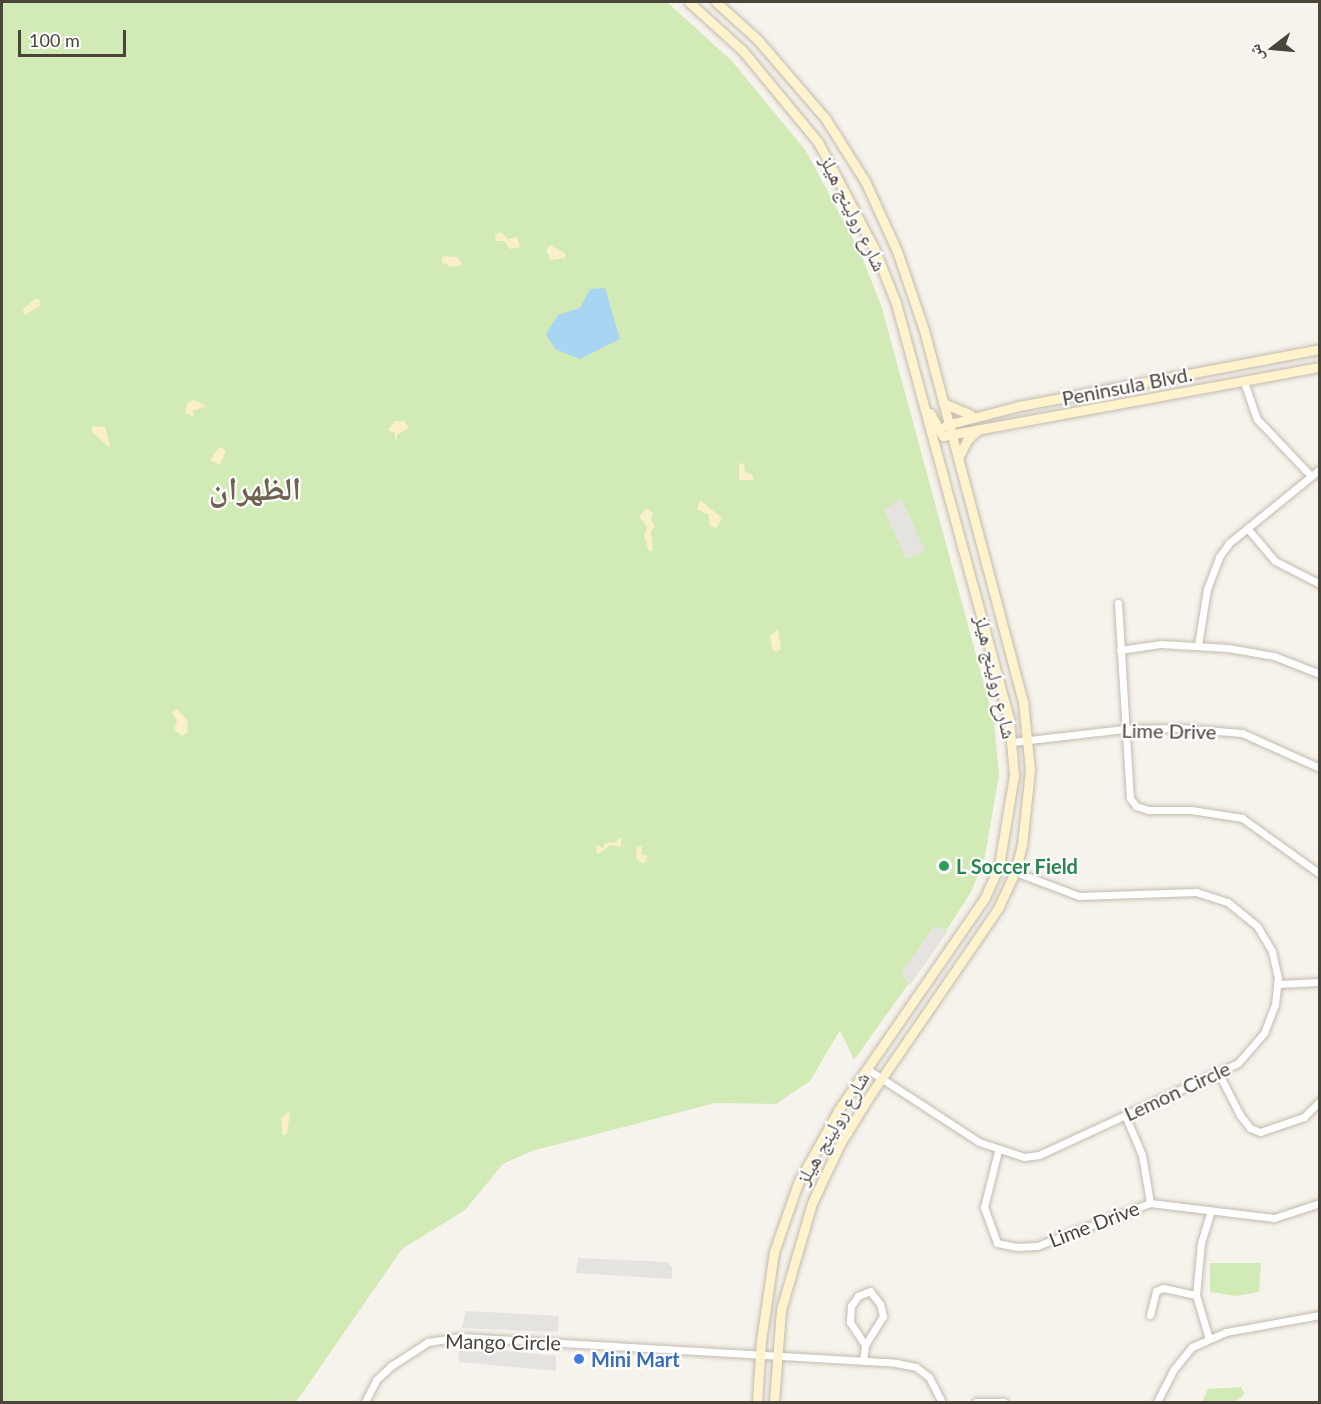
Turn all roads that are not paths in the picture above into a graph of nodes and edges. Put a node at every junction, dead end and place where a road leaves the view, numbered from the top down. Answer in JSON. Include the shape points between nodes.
{"nodes":[{"id":1,"x":689,"y":2,"type":"edge"},
{"id":2,"x":716,"y":2,"type":"edge"},
{"id":3,"x":1320,"y":349,"type":"edge"},
{"id":4,"x":1320,"y":367,"type":"edge"},
{"id":5,"x":1244,"y":382,"type":"junction"},
{"id":6,"x":943,"y":402,"type":"junction"},
{"id":7,"x":924,"y":404,"type":"junction"},
{"id":8,"x":974,"y":416,"type":"junction"},
{"id":9,"x":979,"y":429,"type":"junction"},
{"id":10,"x":940,"y":431,"type":"junction"},
{"id":11,"x":951,"y":431,"type":"junction"},
{"id":12,"x":935,"y":446,"type":"junction"},
{"id":13,"x":958,"y":459,"type":"junction"},
{"id":14,"x":1320,"y":469,"type":"edge"},
{"id":15,"x":1311,"y":476,"type":"junction"},
{"id":16,"x":1247,"y":528,"type":"junction"},
{"id":17,"x":991,"y":581,"type":"junction"},
{"id":18,"x":1320,"y":584,"type":"edge"},
{"id":19,"x":973,"y":585,"type":"junction"},
{"id":20,"x":1118,"y":603,"type":"dead end"},
{"id":21,"x":1198,"y":645,"type":"junction"},
{"id":22,"x":1120,"y":650,"type":"junction"},
{"id":23,"x":1320,"y":674,"type":"edge"},
{"id":24,"x":1124,"y":729,"type":"junction"},
{"id":25,"x":1028,"y":740,"type":"junction"},
{"id":26,"x":1012,"y":742,"type":"junction"},
{"id":27,"x":1320,"y":768,"type":"edge"},
{"id":28,"x":999,"y":866,"type":"junction"},
{"id":29,"x":1016,"y":872,"type":"junction"},
{"id":30,"x":1320,"y":874,"type":"edge"},
{"id":31,"x":1279,"y":982,"type":"junction"},
{"id":32,"x":1320,"y":982,"type":"edge"},
{"id":33,"x":867,"y":1069,"type":"junction"},
{"id":34,"x":1218,"y":1072,"type":"junction"},
{"id":35,"x":882,"y":1079,"type":"junction"},
{"id":36,"x":1320,"y":1101,"type":"edge"},
{"id":37,"x":1125,"y":1115,"type":"junction"},
{"id":38,"x":998,"y":1151,"type":"junction"},
{"id":39,"x":1150,"y":1203,"type":"junction"},
{"id":40,"x":1320,"y":1203,"type":"edge"},
{"id":41,"x":1211,"y":1211,"type":"junction"},
{"id":42,"x":1196,"y":1295,"type":"junction"},
{"id":43,"x":1150,"y":1315,"type":"dead end"},
{"id":44,"x":1320,"y":1315,"type":"edge"},
{"id":45,"x":1209,"y":1339,"type":"junction"},
{"id":46,"x":865,"y":1345,"type":"junction"},
{"id":47,"x":760,"y":1355,"type":"junction"},
{"id":48,"x":776,"y":1356,"type":"junction"},
{"id":49,"x":863,"y":1361,"type":"junction"},
{"id":50,"x":365,"y":1402,"type":"edge"},
{"id":51,"x":757,"y":1402,"type":"edge"},
{"id":52,"x":774,"y":1402,"type":"edge"},
{"id":53,"x":942,"y":1402,"type":"edge"},
{"id":54,"x":976,"y":1402,"type":"edge"},
{"id":55,"x":1004,"y":1402,"type":"edge"},
{"id":56,"x":1157,"y":1402,"type":"edge"}],
"edges":[{"from":1,"to":7,"type":"main road","name":"شارع رولينج هيلز","via":[[743,51],[818,142],[874,248],[896,303]]},
{"from":2,"to":6,"type":"main road","name":"شارع رولينج هيلز","via":[[757,39],[825,118],[865,182],[897,251]]},
{"from":3,"to":8,"type":"main road","name":"Peninsula Blvd."},
{"from":4,"to":5,"type":"main road","name":"Peninsula Blvd."},
{"from":5,"to":9,"type":"main road","name":"Peninsula Blvd."},
{"from":5,"to":15,"type":"street","via":[[1257,419]]},
{"from":6,"to":8,"type":"main road"},
{"from":6,"to":11,"type":"main road","name":"شارع رولينج هيلز"},
{"from":7,"to":10,"type":"main road"},
{"from":7,"to":12,"type":"main road","name":"شارع رولينج هيلز"},
{"from":8,"to":11,"type":"main road","name":"Peninsula Blvd."},
{"from":9,"to":11,"type":"main road","name":"Peninsula Blvd."},
{"from":9,"to":13,"type":"main road","via":[[967,440]]},
{"from":10,"to":11,"type":"main road","name":"Peninsula Blvd.","via":[[943,436]]},
{"from":10,"to":12,"type":"main road"},
{"from":11,"to":13,"type":"main road","name":"شارع رولينج هيلز"},
{"from":12,"to":19,"type":"main road","name":"شارع رولينج هيلز"},
{"from":13,"to":17,"type":"main road","name":"شارع رولينج هيلز"},
{"from":14,"to":15,"type":"street"},
{"from":15,"to":16,"type":"street"},
{"from":16,"to":18,"type":"street","via":[[1275,561]]},
{"from":16,"to":21,"type":"street","via":[[1229,543],[1212,570]]},
{"from":17,"to":19,"type":"main road"},
{"from":17,"to":25,"type":"main road","name":"شارع رولينج هيلز","via":[[1023,701]]},
{"from":19,"to":26,"type":"main road","name":"شارع رولينج هيلز"},
{"from":20,"to":22,"type":"street"},
{"from":21,"to":22,"type":"street","via":[[1160,644]]},
{"from":21,"to":23,"type":"street","via":[[1274,656]]},
{"from":22,"to":24,"type":"street"},
{"from":24,"to":25,"type":"street","name":"Lime Drive"},
{"from":24,"to":27,"type":"street","name":"Lime Drive","via":[[1242,733]]},
{"from":24,"to":30,"type":"street","via":[[1129,791],[1136,806],[1242,818]]},
{"from":25,"to":26,"type":"street","name":"Lime Drive"},
{"from":25,"to":29,"type":"main road","name":"شارع رولينج هيلز","via":[[1029,801]]},
{"from":26,"to":28,"type":"main road","name":"شارع رولينج هيلز","via":[[1014,775]]},
{"from":28,"to":29,"type":"street","name":"Lemon Circle"},
{"from":28,"to":33,"type":"main road","name":"شارع رولينج هيلز","via":[[965,929]]},
{"from":29,"to":31,"type":"street","name":"Lemon Circle","via":[[1079,896],[1196,892],[1227,902],[1257,926],[1272,951]]},
{"from":29,"to":35,"type":"main road","name":"شارع رولينج هيلز","via":[[999,907]]},
{"from":31,"to":32,"type":"street"},
{"from":31,"to":34,"type":"street","name":"Lemon Circle","via":[[1264,1033],[1238,1063]]},
{"from":33,"to":35,"type":"street","name":"Lemon Circle"},
{"from":33,"to":47,"type":"main road","name":"شارع رولينج هيلز","via":[[838,1111],[798,1183],[774,1252]]},
{"from":34,"to":36,"type":"street","via":[[1240,1115],[1250,1128],[1260,1132],[1304,1117]]},
{"from":34,"to":37,"type":"street","name":"Lemon Circle"},
{"from":35,"to":38,"type":"street","name":"Lemon Circle"},
{"from":35,"to":48,"type":"main road","name":"شارع رولينج هيلز","via":[[840,1144],[812,1203],[780,1310]]},
{"from":37,"to":38,"type":"street","name":"Lemon Circle","via":[[1040,1155],[1024,1157]]},
{"from":37,"to":39,"type":"street","via":[[1142,1155]]},
{"from":38,"to":39,"type":"street","name":"Lime Drive","via":[[984,1207],[997,1242],[1037,1246]]},
{"from":39,"to":41,"type":"street","name":"Lime Drive"},
{"from":40,"to":41,"type":"street","name":"Lime Drive","via":[[1275,1218]]},
{"from":41,"to":42,"type":"street","via":[[1201,1243]]},
{"from":42,"to":43,"type":"street","via":[[1163,1288],[1156,1291]]},
{"from":42,"to":45,"type":"street"},
{"from":44,"to":45,"type":"street","via":[[1226,1332]]},
{"from":45,"to":56,"type":"street","via":[[1192,1347],[1174,1369]]},
{"from":46,"to":46,"type":"street","via":[[883,1316],[870,1291],[858,1296],[851,1306],[850,1322]]},
{"from":46,"to":49,"type":"street"},
{"from":47,"to":48,"type":"street","name":"Mango Circle"},
{"from":47,"to":50,"type":"street","name":"Mango Circle","via":[[468,1337],[439,1339],[391,1366],[376,1380]]},
{"from":47,"to":51,"type":"main road","name":"شارع رولينج هيلز"},
{"from":48,"to":49,"type":"street","name":"Mango Circle"},
{"from":48,"to":52,"type":"main road","name":"شارع رولينج هيلز"},
{"from":49,"to":53,"type":"street","name":"Mango Circle","via":[[915,1367],[929,1377]]},
{"from":54,"to":55,"type":"street"}]}
